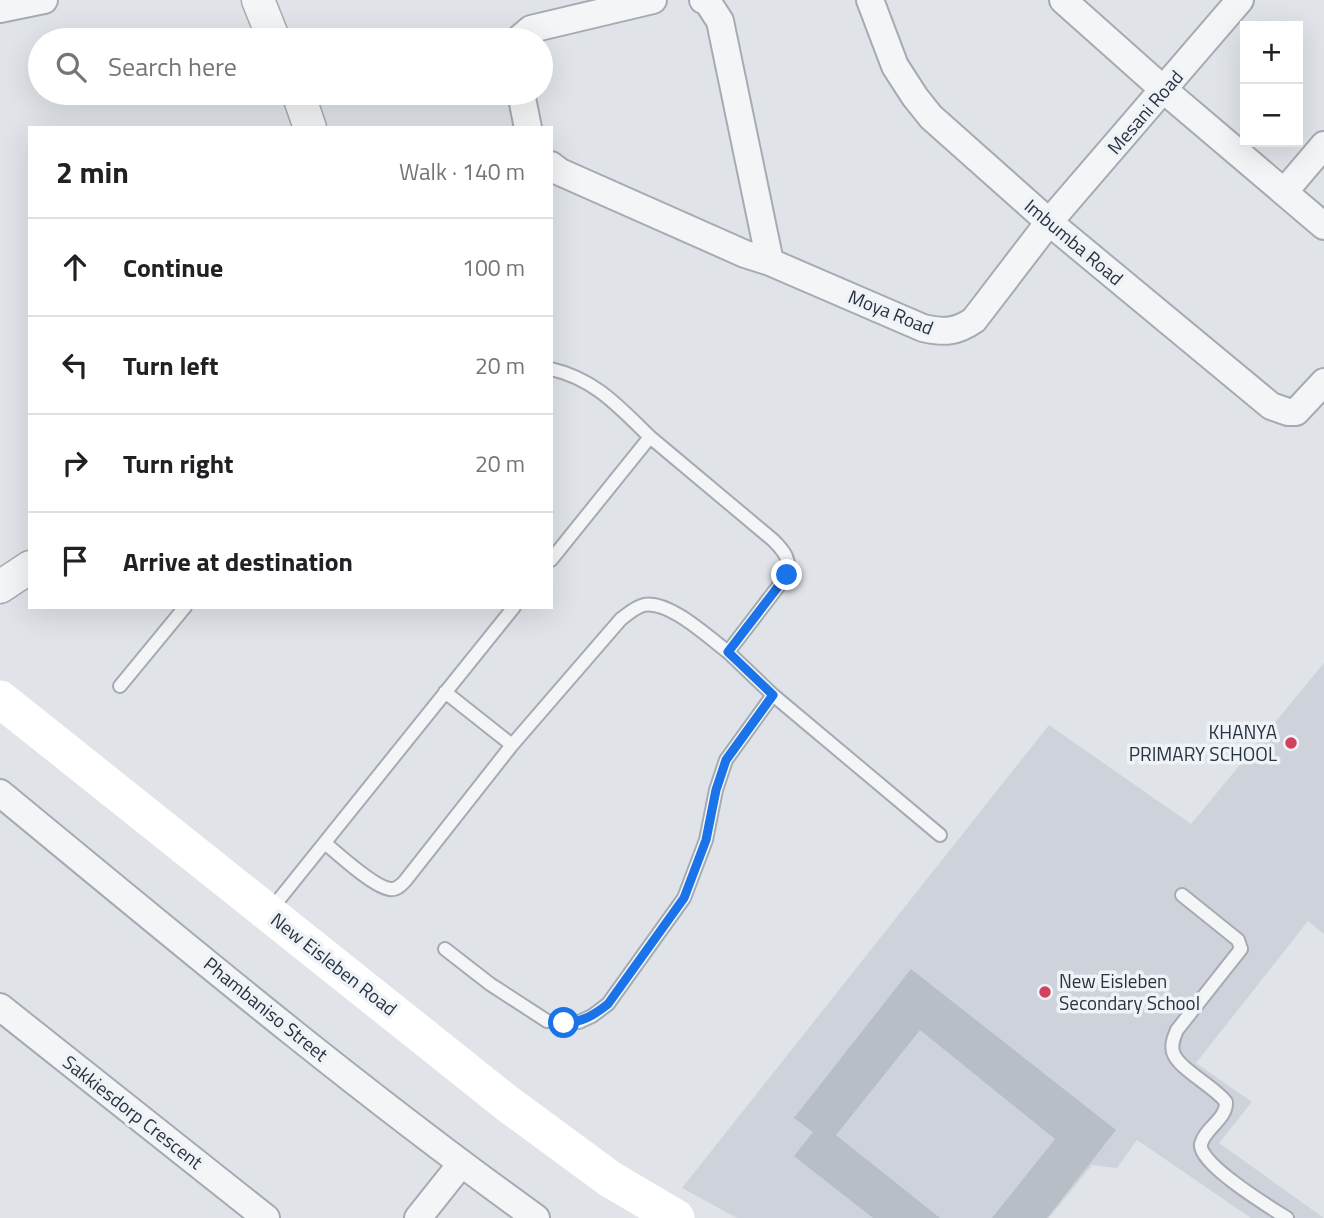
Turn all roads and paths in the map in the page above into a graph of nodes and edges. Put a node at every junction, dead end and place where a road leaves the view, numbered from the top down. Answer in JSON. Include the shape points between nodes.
{"nodes":[{"id":1,"x":44,"y":0,"type":"edge"},
{"id":2,"x":258,"y":0,"type":"edge"},
{"id":3,"x":653,"y":0,"type":"edge"},
{"id":4,"x":703,"y":0,"type":"edge"},
{"id":5,"x":870,"y":0,"type":"edge"},
{"id":6,"x":1063,"y":0,"type":"edge"},
{"id":7,"x":1240,"y":0,"type":"edge"},
{"id":8,"x":0,"y":9,"type":"edge"},
{"id":9,"x":269,"y":28,"type":"edge"},
{"id":10,"x":535,"y":28,"type":"edge"},
{"id":11,"x":1164,"y":90,"type":"junction"},
{"id":12,"x":302,"y":105,"type":"edge"},
{"id":13,"x":523,"y":105,"type":"edge"},
{"id":14,"x":309,"y":126,"type":"edge"},
{"id":15,"x":528,"y":126,"type":"edge"},
{"id":16,"x":1324,"y":145,"type":"edge"},
{"id":17,"x":553,"y":167,"type":"edge"},
{"id":18,"x":1284,"y":192,"type":"junction"},
{"id":19,"x":1049,"y":222,"type":"junction"},
{"id":20,"x":1324,"y":226,"type":"edge"},
{"id":21,"x":770,"y":262,"type":"junction"},
{"id":22,"x":553,"y":370,"type":"edge"},
{"id":23,"x":1324,"y":382,"type":"edge"},
{"id":24,"x":650,"y":437,"type":"junction"},
{"id":25,"x":553,"y":558,"type":"edge"},
{"id":26,"x":28,"y":567,"type":"edge"},
{"id":27,"x":0,"y":587,"type":"edge"},
{"id":28,"x":184,"y":609,"type":"edge"},
{"id":29,"x":512,"y":609,"type":"edge"},
{"id":30,"x":728,"y":652,"type":"junction"},
{"id":31,"x":120,"y":686,"type":"dead end"},
{"id":32,"x":445,"y":692,"type":"junction"},
{"id":33,"x":773,"y":695,"type":"junction"},
{"id":34,"x":0,"y":699,"type":"edge"},
{"id":35,"x":512,"y":745,"type":"junction"},
{"id":36,"x":0,"y":793,"type":"edge"},
{"id":37,"x":940,"y":835,"type":"dead end"},
{"id":38,"x":325,"y":843,"type":"junction"},
{"id":39,"x":1182,"y":895,"type":"dead end"},
{"id":40,"x":269,"y":912,"type":"junction"},
{"id":41,"x":445,"y":949,"type":"dead end"},
{"id":42,"x":0,"y":1007,"type":"edge"},
{"id":43,"x":461,"y":1164,"type":"junction"},
{"id":44,"x":266,"y":1218,"type":"edge"},
{"id":45,"x":418,"y":1218,"type":"edge"},
{"id":46,"x":536,"y":1218,"type":"edge"},
{"id":47,"x":676,"y":1218,"type":"edge"},
{"id":48,"x":1287,"y":1218,"type":"edge"}],
"edges":[{"from":1,"to":8,"type":"street"},
{"from":2,"to":9,"type":"street"},
{"from":3,"to":10,"type":"street"},
{"from":4,"to":21,"type":"street","via":[[720,21]]},
{"from":5,"to":19,"type":"street","name":"Imbumba Road","via":[[895,66],[923,107]]},
{"from":6,"to":11,"type":"street"},
{"from":7,"to":11,"type":"street","name":"Mesani Road"},
{"from":11,"to":18,"type":"street"},
{"from":11,"to":19,"type":"street","name":"Mesani Road"},
{"from":12,"to":14,"type":"street"},
{"from":13,"to":15,"type":"street"},
{"from":16,"to":18,"type":"street"},
{"from":17,"to":21,"type":"street","name":"Moya Road"},
{"from":18,"to":20,"type":"street"},
{"from":19,"to":21,"type":"street","name":"Moya Road","via":[[974,320],[959,330],[923,328]]},
{"from":19,"to":23,"type":"street","name":"Imbumba Road","via":[[1271,405],[1296,412]]},
{"from":22,"to":24,"type":"lane","via":[[597,387]]},
{"from":24,"to":25,"type":"lane"},
{"from":24,"to":30,"type":"lane","via":[[774,540],[790,564],[787,575]]},
{"from":26,"to":27,"type":"street"},
{"from":28,"to":31,"type":"lane"},
{"from":29,"to":32,"type":"lane"},
{"from":30,"to":33,"type":"lane"},
{"from":30,"to":35,"type":"lane","via":[[676,613],[658,605],[635,608]]},
{"from":32,"to":35,"type":"lane"},
{"from":32,"to":38,"type":"lane"},
{"from":33,"to":37,"type":"lane"},
{"from":33,"to":41,"type":"lane","via":[[726,760],[706,840],[684,898],[608,1004],[579,1022],[547,1021]]},
{"from":34,"to":40,"type":"main road","name":"New Eisleben Road"},
{"from":35,"to":38,"type":"lane","via":[[395,889],[367,877]]},
{"from":36,"to":43,"type":"street","name":"Phambaniso Street"},
{"from":38,"to":40,"type":"lane"},
{"from":39,"to":48,"type":"lane","via":[[1238,940],[1241,949],[1173,1040],[1177,1059],[1226,1102],[1201,1143],[1201,1151],[1250,1194]]},
{"from":40,"to":47,"type":"main road","name":"New Eisleben Road","via":[[508,1104],[610,1179]]},
{"from":42,"to":44,"type":"street","name":"Sakkiesdorp Crescent"},
{"from":43,"to":45,"type":"street"},
{"from":43,"to":46,"type":"street","name":"Phambaniso Street"}]}
